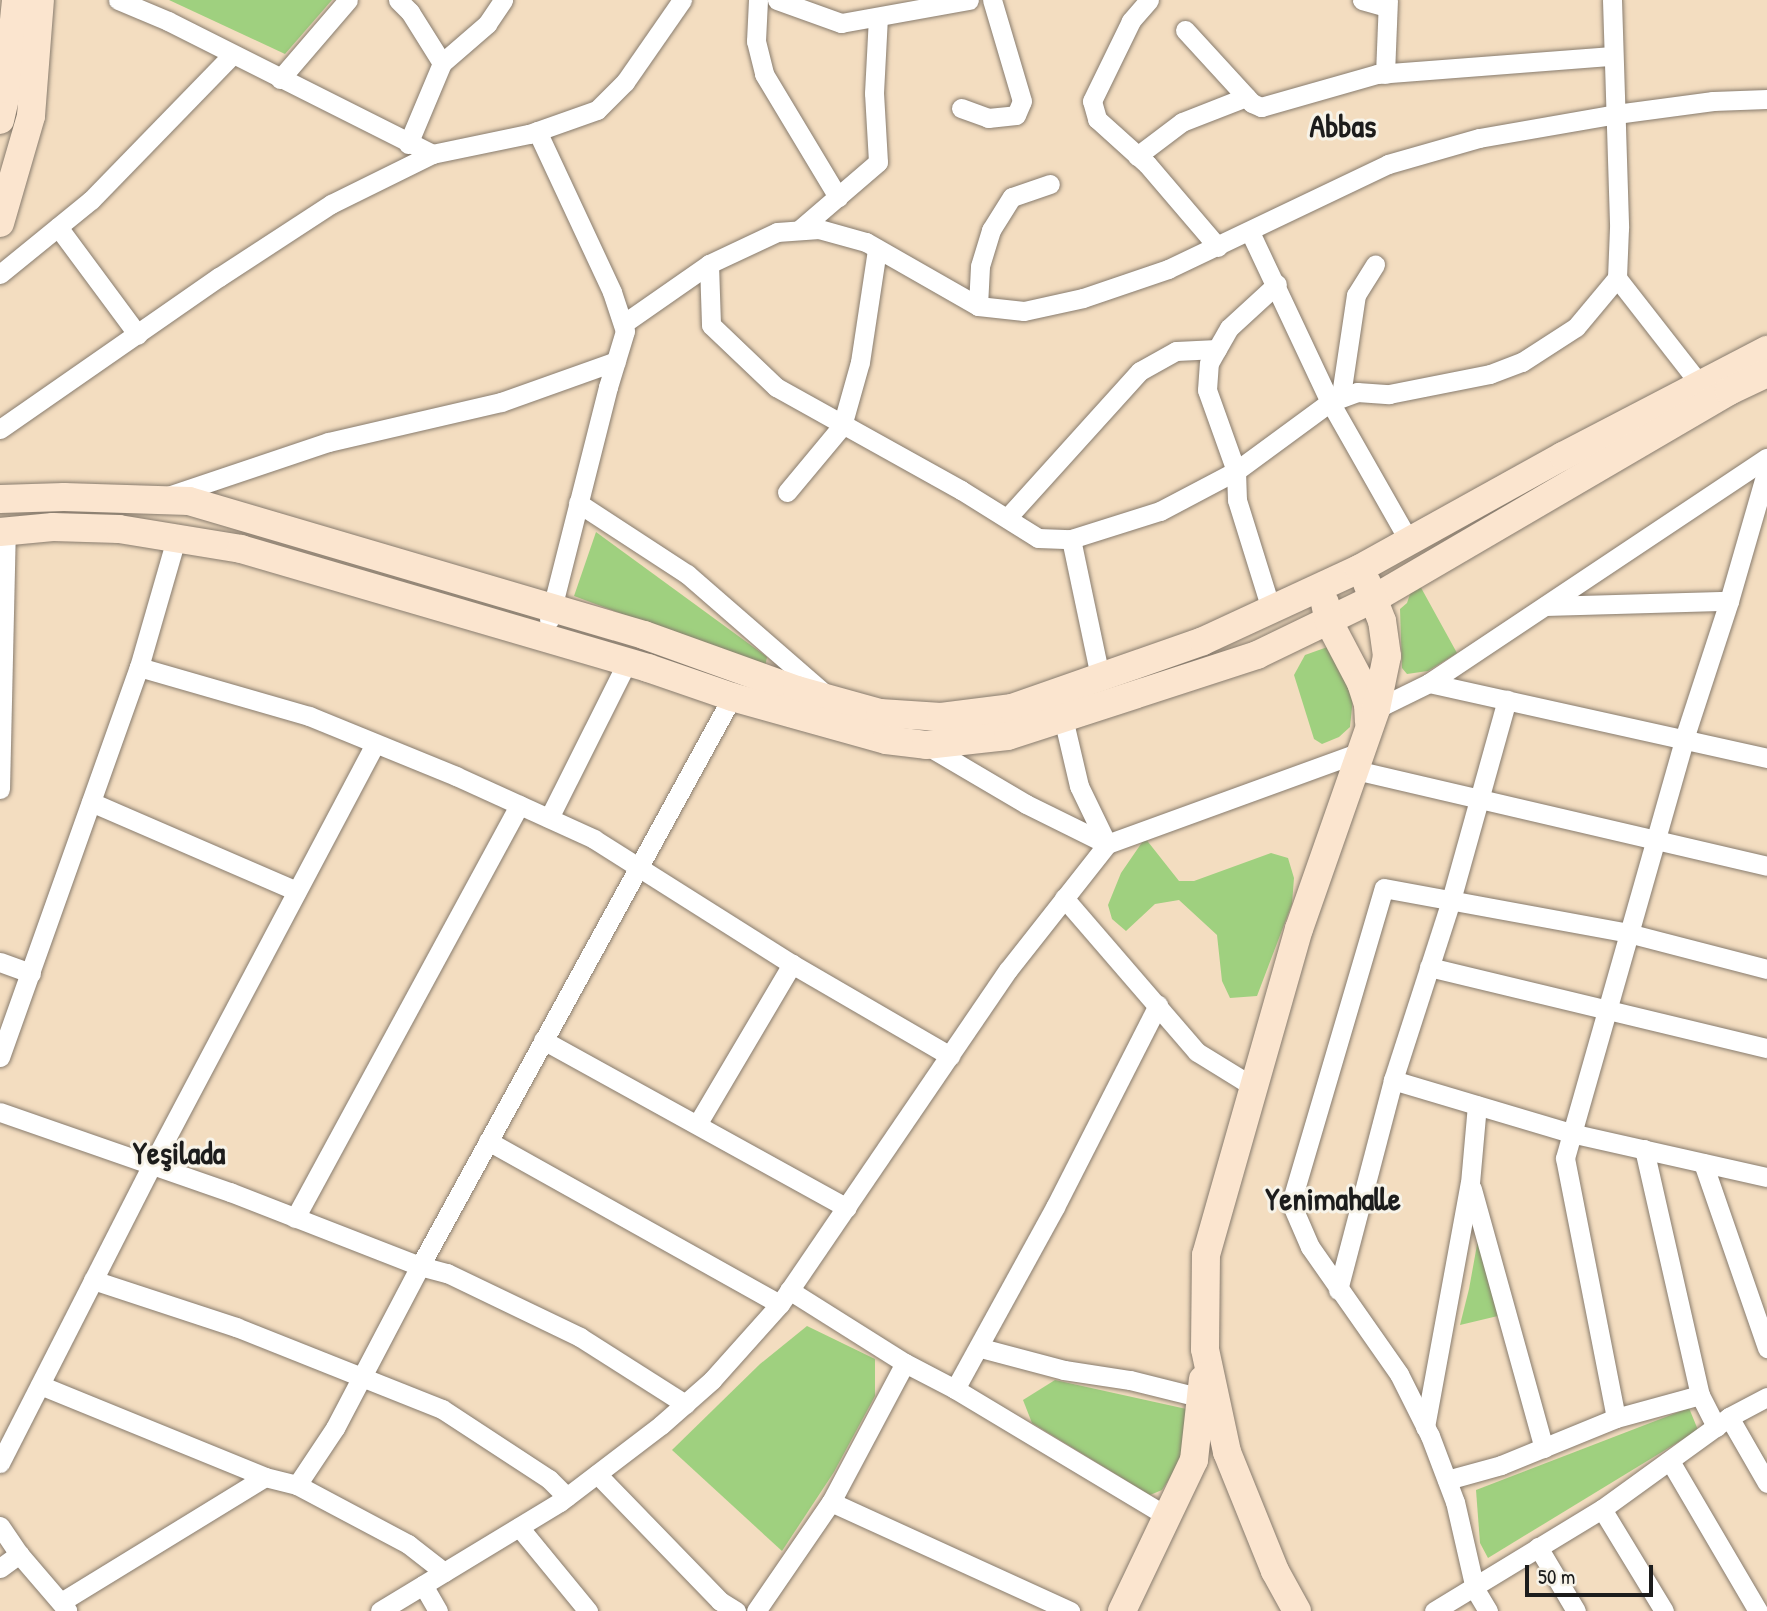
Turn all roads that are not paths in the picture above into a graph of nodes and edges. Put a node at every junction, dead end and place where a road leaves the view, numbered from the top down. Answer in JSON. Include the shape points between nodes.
{"nodes":[{"id":1,"x":118,"y":0,"type":"edge"},
{"id":2,"x":348,"y":0,"type":"edge"},
{"id":3,"x":398,"y":0,"type":"edge"},
{"id":4,"x":503,"y":0,"type":"edge"},
{"id":5,"x":682,"y":0,"type":"edge"},
{"id":6,"x":758,"y":0,"type":"edge"},
{"id":7,"x":777,"y":0,"type":"edge"},
{"id":8,"x":969,"y":0,"type":"edge"},
{"id":9,"x":992,"y":0,"type":"edge"},
{"id":10,"x":1149,"y":0,"type":"edge"},
{"id":11,"x":1362,"y":0,"type":"edge"},
{"id":12,"x":1612,"y":0,"type":"edge"},
{"id":13,"x":1387,"y":3,"type":"edge"},
{"id":14,"x":18,"y":7,"type":"edge"},
{"id":15,"x":878,"y":17,"type":"junction"},
{"id":16,"x":1185,"y":30,"type":"dead end"},
{"id":17,"x":232,"y":55,"type":"junction"},
{"id":18,"x":1612,"y":56,"type":"junction"},
{"id":19,"x":442,"y":63,"type":"junction"},
{"id":20,"x":1385,"y":74,"type":"junction"},
{"id":21,"x":279,"y":79,"type":"junction"},
{"id":22,"x":1246,"y":97,"type":"junction"},
{"id":23,"x":1767,"y":99,"type":"edge"},
{"id":24,"x":961,"y":108,"type":"dead end"},
{"id":25,"x":1616,"y":114,"type":"junction"},
{"id":26,"x":0,"y":120,"type":"edge"},
{"id":27,"x":537,"y":131,"type":"junction"},
{"id":28,"x":408,"y":144,"type":"junction"},
{"id":29,"x":432,"y":154,"type":"junction"},
{"id":30,"x":1137,"y":156,"type":"junction"},
{"id":31,"x":1050,"y":184,"type":"dead end"},
{"id":32,"x":838,"y":197,"type":"junction"},
{"id":33,"x":0,"y":223,"type":"edge"},
{"id":34,"x":58,"y":227,"type":"junction"},
{"id":35,"x":799,"y":230,"type":"junction"},
{"id":36,"x":1250,"y":232,"type":"junction"},
{"id":37,"x":1218,"y":247,"type":"junction"},
{"id":38,"x":877,"y":249,"type":"junction"},
{"id":39,"x":709,"y":264,"type":"junction"},
{"id":40,"x":1375,"y":264,"type":"dead end"},
{"id":41,"x":0,"y":274,"type":"edge"},
{"id":42,"x":1617,"y":278,"type":"junction"},
{"id":43,"x":1277,"y":284,"type":"junction"},
{"id":44,"x":978,"y":306,"type":"junction"},
{"id":45,"x":623,"y":324,"type":"junction"},
{"id":46,"x":138,"y":335,"type":"junction"},
{"id":47,"x":1217,"y":349,"type":"junction"},
{"id":48,"x":1767,"y":350,"type":"edge"},
{"id":49,"x":616,"y":361,"type":"junction"},
{"id":50,"x":1767,"y":373,"type":"edge"},
{"id":51,"x":1699,"y":383,"type":"junction"},
{"id":52,"x":1336,"y":398,"type":"junction"},
{"id":53,"x":842,"y":426,"type":"junction"},
{"id":54,"x":0,"y":429,"type":"edge"},
{"id":55,"x":1767,"y":458,"type":"edge"},
{"id":56,"x":1767,"y":469,"type":"edge"},
{"id":57,"x":1236,"y":471,"type":"junction"},
{"id":58,"x":787,"y":492,"type":"dead end"},
{"id":59,"x":3,"y":497,"type":"edge"},
{"id":60,"x":159,"y":499,"type":"junction"},
{"id":61,"x":578,"y":503,"type":"junction"},
{"id":62,"x":1760,"y":518,"type":"edge"},
{"id":63,"x":1007,"y":519,"type":"junction"},
{"id":64,"x":3,"y":532,"type":"edge"},
{"id":65,"x":176,"y":539,"type":"junction"},
{"id":66,"x":1071,"y":539,"type":"junction"},
{"id":67,"x":1409,"y":541,"type":"junction"},
{"id":68,"x":1359,"y":569,"type":"junction"},
{"id":69,"x":1321,"y":587,"type":"junction"},
{"id":70,"x":1375,"y":598,"type":"junction"},
{"id":71,"x":1730,"y":601,"type":"junction"},
{"id":72,"x":1544,"y":606,"type":"junction"},
{"id":73,"x":551,"y":607,"type":"junction"},
{"id":74,"x":1270,"y":609,"type":"junction"},
{"id":75,"x":1329,"y":622,"type":"junction"},
{"id":76,"x":546,"y":638,"type":"junction"},
{"id":77,"x":627,"y":662,"type":"junction"},
{"id":78,"x":139,"y":667,"type":"junction"},
{"id":79,"x":1100,"y":677,"type":"junction"},
{"id":80,"x":1429,"y":683,"type":"junction"},
{"id":81,"x":732,"y":697,"type":"junction"},
{"id":82,"x":1507,"y":699,"type":"junction"},
{"id":83,"x":831,"y":700,"type":"junction"},
{"id":84,"x":1063,"y":718,"type":"junction"},
{"id":85,"x":1366,"y":739,"type":"junction"},
{"id":86,"x":1684,"y":739,"type":"junction"},
{"id":87,"x":375,"y":744,"type":"junction"},
{"id":88,"x":926,"y":745,"type":"junction"},
{"id":89,"x":1767,"y":758,"type":"edge"},
{"id":90,"x":0,"y":789,"type":"edge"},
{"id":91,"x":1479,"y":801,"type":"junction"},
{"id":92,"x":91,"y":802,"type":"junction"},
{"id":93,"x":519,"y":805,"type":"junction"},
{"id":94,"x":550,"y":818,"type":"junction"},
{"id":95,"x":1654,"y":841,"type":"junction"},
{"id":96,"x":1107,"y":844,"type":"junction"},
{"id":97,"x":1767,"y":866,"type":"edge"},
{"id":98,"x":639,"y":867,"type":"junction"},
{"id":99,"x":297,"y":891,"type":"junction"},
{"id":100,"x":1064,"y":898,"type":"junction"},
{"id":101,"x":1451,"y":900,"type":"junction"},
{"id":102,"x":1628,"y":933,"type":"junction"},
{"id":103,"x":0,"y":962,"type":"edge"},
{"id":104,"x":792,"y":964,"type":"junction"},
{"id":105,"x":1429,"y":967,"type":"junction"},
{"id":106,"x":1767,"y":969,"type":"edge"},
{"id":107,"x":31,"y":973,"type":"junction"},
{"id":108,"x":1158,"y":1005,"type":"junction"},
{"id":109,"x":1606,"y":1010,"type":"junction"},
{"id":110,"x":544,"y":1040,"type":"junction"},
{"id":111,"x":1767,"y":1048,"type":"edge"},
{"id":112,"x":950,"y":1056,"type":"junction"},
{"id":113,"x":0,"y":1057,"type":"edge"},
{"id":114,"x":1393,"y":1080,"type":"junction"},
{"id":115,"x":1254,"y":1087,"type":"junction"},
{"id":116,"x":1477,"y":1105,"type":"junction"},
{"id":117,"x":0,"y":1112,"type":"edge"},
{"id":118,"x":698,"y":1123,"type":"junction"},
{"id":119,"x":1571,"y":1133,"type":"junction"},
{"id":120,"x":488,"y":1141,"type":"junction"},
{"id":121,"x":1644,"y":1149,"type":"junction"},
{"id":122,"x":1703,"y":1163,"type":"junction"},
{"id":123,"x":152,"y":1165,"type":"junction"},
{"id":124,"x":1767,"y":1177,"type":"edge"},
{"id":125,"x":1470,"y":1183,"type":"junction"},
{"id":126,"x":847,"y":1208,"type":"junction"},
{"id":127,"x":295,"y":1218,"type":"junction"},
{"id":128,"x":420,"y":1266,"type":"junction"},
{"id":129,"x":93,"y":1280,"type":"junction"},
{"id":130,"x":1338,"y":1290,"type":"junction"},
{"id":131,"x":784,"y":1297,"type":"junction"},
{"id":132,"x":981,"y":1348,"type":"junction"},
{"id":133,"x":1767,"y":1348,"type":"edge"},
{"id":134,"x":1205,"y":1349,"type":"junction"},
{"id":135,"x":905,"y":1363,"type":"junction"},
{"id":136,"x":362,"y":1376,"type":"junction"},
{"id":137,"x":40,"y":1385,"type":"junction"},
{"id":138,"x":955,"y":1389,"type":"junction"},
{"id":139,"x":1700,"y":1395,"type":"junction"},
{"id":140,"x":1767,"y":1397,"type":"edge"},
{"id":141,"x":1202,"y":1398,"type":"junction"},
{"id":142,"x":685,"y":1404,"type":"junction"},
{"id":143,"x":1616,"y":1418,"type":"junction"},
{"id":144,"x":1723,"y":1422,"type":"junction"},
{"id":145,"x":1425,"y":1427,"type":"junction"},
{"id":146,"x":1544,"y":1447,"type":"junction"},
{"id":147,"x":1670,"y":1461,"type":"junction"},
{"id":148,"x":0,"y":1463,"type":"edge"},
{"id":149,"x":597,"y":1474,"type":"junction"},
{"id":150,"x":265,"y":1477,"type":"junction"},
{"id":151,"x":1447,"y":1480,"type":"junction"},
{"id":152,"x":1767,"y":1483,"type":"edge"},
{"id":153,"x":297,"y":1485,"type":"junction"},
{"id":154,"x":567,"y":1497,"type":"junction"},
{"id":155,"x":831,"y":1502,"type":"junction"},
{"id":156,"x":1602,"y":1509,"type":"junction"},
{"id":157,"x":1166,"y":1516,"type":"junction"},
{"id":158,"x":0,"y":1526,"type":"edge"},
{"id":159,"x":519,"y":1527,"type":"junction"},
{"id":160,"x":1538,"y":1548,"type":"junction"},
{"id":161,"x":19,"y":1554,"type":"junction"},
{"id":162,"x":0,"y":1568,"type":"edge"},
{"id":163,"x":444,"y":1572,"type":"junction"},
{"id":164,"x":423,"y":1585,"type":"junction"},
{"id":165,"x":1475,"y":1588,"type":"junction"},
{"id":166,"x":64,"y":1606,"type":"edge"},
{"id":167,"x":380,"y":1611,"type":"edge"},
{"id":168,"x":438,"y":1611,"type":"edge"},
{"id":169,"x":588,"y":1611,"type":"edge"},
{"id":170,"x":736,"y":1611,"type":"edge"},
{"id":171,"x":756,"y":1611,"type":"edge"},
{"id":172,"x":1070,"y":1611,"type":"edge"},
{"id":173,"x":1122,"y":1611,"type":"edge"},
{"id":174,"x":1297,"y":1611,"type":"edge"},
{"id":175,"x":1434,"y":1611,"type":"edge"},
{"id":176,"x":1488,"y":1611,"type":"edge"},
{"id":177,"x":1576,"y":1611,"type":"edge"},
{"id":178,"x":1664,"y":1611,"type":"edge"},
{"id":179,"x":1758,"y":1611,"type":"edge"}],
"edges":[{"from":1,"to":17,"type":"street"},
{"from":2,"to":21,"type":"street"},
{"from":3,"to":19,"type":"street","via":[[411,12]]},
{"from":4,"to":19,"type":"street","via":[[487,24]]},
{"from":5,"to":27,"type":"street","via":[[625,82],[597,110]]},
{"from":6,"to":32,"type":"street","via":[[756,40],[764,74]]},
{"from":7,"to":15,"type":"street","via":[[841,23]]},
{"from":8,"to":15,"type":"street"},
{"from":9,"to":24,"type":"street","via":[[1022,101],[1016,116],[988,118]]},
{"from":10,"to":30,"type":"street","via":[[1131,21],[1092,101],[1097,119]]},
{"from":11,"to":13,"type":"street"},
{"from":12,"to":18,"type":"street"},
{"from":13,"to":20,"type":"street"},
{"from":14,"to":26,"type":"main road"},
{"from":14,"to":33,"type":"main road","via":[[31,116]]},
{"from":15,"to":32,"type":"street","via":[[874,93],[878,162]]},
{"from":16,"to":22,"type":"street"},
{"from":17,"to":21,"type":"street"},
{"from":17,"to":34,"type":"street","via":[[91,200]]},
{"from":18,"to":20,"type":"street"},
{"from":18,"to":25,"type":"street"},
{"from":19,"to":28,"type":"street"},
{"from":20,"to":22,"type":"street","via":[[1261,107]]},
{"from":21,"to":28,"type":"street"},
{"from":22,"to":30,"type":"street","via":[[1182,122]]},
{"from":23,"to":25,"type":"street"},
{"from":25,"to":36,"type":"street","via":[[1479,138],[1388,164]]},
{"from":25,"to":42,"type":"street"},
{"from":27,"to":29,"type":"street"},
{"from":27,"to":45,"type":"street"},
{"from":28,"to":29,"type":"street"},
{"from":29,"to":46,"type":"street","via":[[331,204]]},
{"from":30,"to":37,"type":"street"},
{"from":31,"to":44,"type":"street","via":[[1012,197],[991,230],[980,266]]},
{"from":32,"to":35,"type":"street"},
{"from":34,"to":41,"type":"street"},
{"from":34,"to":46,"type":"street"},
{"from":35,"to":38,"type":"street","via":[[819,229]]},
{"from":35,"to":39,"type":"street","via":[[777,232]]},
{"from":36,"to":37,"type":"street"},
{"from":36,"to":43,"type":"street"},
{"from":37,"to":44,"type":"street","via":[[1083,298],[1024,311]]},
{"from":38,"to":44,"type":"street"},
{"from":38,"to":53,"type":"street","via":[[860,362]]},
{"from":39,"to":45,"type":"street"},
{"from":39,"to":53,"type":"street","via":[[711,325],[776,387]]},
{"from":40,"to":52,"type":"street","via":[[1356,295]]},
{"from":42,"to":51,"type":"street"},
{"from":42,"to":52,"type":"street","via":[[1576,327],[1522,362],[1490,374],[1412,390]]},
{"from":43,"to":47,"type":"street","via":[[1228,328]]},
{"from":43,"to":52,"type":"street"},
{"from":45,"to":49,"type":"street"},
{"from":46,"to":54,"type":"street"},
{"from":47,"to":57,"type":"street","via":[[1209,363],[1207,390]]},
{"from":47,"to":63,"type":"street","via":[[1176,351],[1140,372]]},
{"from":48,"to":51,"type":"main road"},
{"from":49,"to":60,"type":"street","via":[[501,402],[328,442]]},
{"from":49,"to":61,"type":"street"},
{"from":50,"to":70,"type":"main road"},
{"from":51,"to":67,"type":"main road"},
{"from":52,"to":57,"type":"street"},
{"from":52,"to":67,"type":"street"},
{"from":53,"to":58,"type":"street"},
{"from":53,"to":63,"type":"street","via":[[961,489]]},
{"from":55,"to":72,"type":"street"},
{"from":56,"to":62,"type":"street"},
{"from":57,"to":66,"type":"street","via":[[1160,511]]},
{"from":57,"to":74,"type":"street","via":[[1237,500]]},
{"from":59,"to":60,"type":"main road"},
{"from":60,"to":73,"type":"main road","via":[[189,501]]},
{"from":61,"to":73,"type":"street"},
{"from":61,"to":83,"type":"street","via":[[687,575]]},
{"from":62,"to":71,"type":"street"},
{"from":63,"to":66,"type":"street","via":[[1038,538]]},
{"from":64,"to":65,"type":"main road","via":[[54,527],[119,529]]},
{"from":64,"to":90,"type":"street"},
{"from":65,"to":76,"type":"main road","via":[[241,549]]},
{"from":65,"to":78,"type":"street"},
{"from":66,"to":79,"type":"street"},
{"from":67,"to":68,"type":"main road"},
{"from":68,"to":69,"type":"main road"},
{"from":68,"to":70,"type":"main road"},
{"from":69,"to":74,"type":"main road"},
{"from":69,"to":75,"type":"main road"},
{"from":70,"to":75,"type":"main road"},
{"from":70,"to":85,"type":"main road","via":[[1387,656]]},
{"from":71,"to":72,"type":"street"},
{"from":71,"to":86,"type":"street"},
{"from":72,"to":80,"type":"street"},
{"from":73,"to":76,"type":"street"},
{"from":73,"to":83,"type":"main road"},
{"from":74,"to":79,"type":"main road","via":[[1203,641]]},
{"from":75,"to":84,"type":"main road","via":[[1257,655]]},
{"from":75,"to":85,"type":"main road","via":[[1368,704]]},
{"from":76,"to":77,"type":"main road"},
{"from":77,"to":81,"type":"main road"},
{"from":77,"to":94,"type":"street"},
{"from":78,"to":87,"type":"street","via":[[309,716]]},
{"from":78,"to":92,"type":"street"},
{"from":79,"to":83,"type":"main road","via":[[1012,708],[941,717],[880,713]]},
{"from":80,"to":82,"type":"street"},
{"from":80,"to":85,"type":"street"},
{"from":81,"to":88,"type":"main road","via":[[886,740]]},
{"from":81,"to":98,"type":"street"},
{"from":82,"to":86,"type":"street"},
{"from":82,"to":91,"type":"street"},
{"from":84,"to":88,"type":"main road","via":[[1008,736]]},
{"from":84,"to":96,"type":"street","via":[[1079,786]]},
{"from":85,"to":91,"type":"street"},
{"from":85,"to":96,"type":"street"},
{"from":85,"to":115,"type":"main road","via":[[1299,929]]},
{"from":86,"to":89,"type":"street"},
{"from":86,"to":95,"type":"street"},
{"from":87,"to":93,"type":"street"},
{"from":87,"to":99,"type":"street"},
{"from":88,"to":96,"type":"street","via":[[1026,804]]},
{"from":91,"to":95,"type":"street"},
{"from":91,"to":101,"type":"street"},
{"from":92,"to":99,"type":"street"},
{"from":92,"to":107,"type":"street"},
{"from":93,"to":94,"type":"street"},
{"from":93,"to":127,"type":"street"},
{"from":94,"to":98,"type":"street","via":[[594,838]]},
{"from":95,"to":97,"type":"street"},
{"from":95,"to":102,"type":"street"},
{"from":96,"to":100,"type":"street"},
{"from":98,"to":104,"type":"street"},
{"from":98,"to":110,"type":"street"},
{"from":99,"to":123,"type":"street"},
{"from":100,"to":108,"type":"street"},
{"from":100,"to":112,"type":"street"},
{"from":101,"to":102,"type":"street"},
{"from":101,"to":105,"type":"street"},
{"from":101,"to":130,"type":"street","via":[[1384,888],[1291,1203],[1310,1247]]},
{"from":102,"to":106,"type":"street"},
{"from":102,"to":109,"type":"street"},
{"from":103,"to":107,"type":"street"},
{"from":104,"to":112,"type":"street"},
{"from":104,"to":118,"type":"street"},
{"from":105,"to":109,"type":"street"},
{"from":105,"to":114,"type":"street"},
{"from":107,"to":113,"type":"street"},
{"from":108,"to":115,"type":"street","via":[[1197,1052]]},
{"from":108,"to":132,"type":"street"},
{"from":109,"to":111,"type":"street"},
{"from":109,"to":119,"type":"street"},
{"from":110,"to":118,"type":"street"},
{"from":110,"to":120,"type":"street"},
{"from":112,"to":126,"type":"street"},
{"from":114,"to":116,"type":"street"},
{"from":114,"to":130,"type":"street"},
{"from":115,"to":134,"type":"main road","via":[[1206,1255]]},
{"from":116,"to":119,"type":"street"},
{"from":116,"to":125,"type":"street"},
{"from":117,"to":123,"type":"street"},
{"from":118,"to":126,"type":"street"},
{"from":119,"to":121,"type":"street"},
{"from":119,"to":143,"type":"street","via":[[1565,1158]]},
{"from":120,"to":128,"type":"street"},
{"from":120,"to":131,"type":"street"},
{"from":121,"to":122,"type":"street"},
{"from":121,"to":139,"type":"street"},
{"from":122,"to":124,"type":"street"},
{"from":122,"to":133,"type":"street"},
{"from":123,"to":127,"type":"street"},
{"from":123,"to":129,"type":"street"},
{"from":125,"to":145,"type":"street"},
{"from":125,"to":146,"type":"street"},
{"from":126,"to":131,"type":"street"},
{"from":127,"to":128,"type":"street"},
{"from":128,"to":136,"type":"street"},
{"from":128,"to":142,"type":"street","via":[[447,1273],[580,1337]]},
{"from":129,"to":136,"type":"street","via":[[236,1327]]},
{"from":129,"to":137,"type":"street"},
{"from":130,"to":145,"type":"street","via":[[1399,1374]]},
{"from":131,"to":135,"type":"street"},
{"from":131,"to":142,"type":"street","via":[[712,1380]]},
{"from":132,"to":138,"type":"street"},
{"from":132,"to":141,"type":"street"},
{"from":134,"to":141,"type":"main road"},
{"from":134,"to":174,"type":"main road","via":[[1227,1452],[1275,1571]]},
{"from":135,"to":138,"type":"street"},
{"from":135,"to":155,"type":"street"},
{"from":136,"to":153,"type":"street"},
{"from":136,"to":154,"type":"street","via":[[442,1409],[550,1479]]},
{"from":137,"to":148,"type":"street"},
{"from":137,"to":150,"type":"street"},
{"from":138,"to":157,"type":"street"},
{"from":139,"to":143,"type":"street"},
{"from":139,"to":144,"type":"street"},
{"from":140,"to":144,"type":"street"},
{"from":141,"to":157,"type":"main road","via":[[1194,1460]]},
{"from":142,"to":149,"type":"street"},
{"from":143,"to":146,"type":"street"},
{"from":144,"to":147,"type":"street"},
{"from":144,"to":152,"type":"street"},
{"from":145,"to":151,"type":"street"},
{"from":146,"to":151,"type":"street","via":[[1502,1465]]},
{"from":147,"to":156,"type":"street"},
{"from":147,"to":179,"type":"street"},
{"from":149,"to":154,"type":"street"},
{"from":149,"to":170,"type":"street","via":[[720,1601]]},
{"from":150,"to":153,"type":"street"},
{"from":150,"to":166,"type":"street"},
{"from":151,"to":165,"type":"street"},
{"from":153,"to":163,"type":"street","via":[[408,1544]]},
{"from":154,"to":159,"type":"street"},
{"from":155,"to":171,"type":"street"},
{"from":155,"to":172,"type":"street"},
{"from":156,"to":160,"type":"street"},
{"from":156,"to":178,"type":"street"},
{"from":157,"to":173,"type":"main road"},
{"from":158,"to":161,"type":"street"},
{"from":159,"to":163,"type":"street"},
{"from":159,"to":169,"type":"street"},
{"from":160,"to":165,"type":"street"},
{"from":160,"to":177,"type":"street"},
{"from":161,"to":162,"type":"street"},
{"from":161,"to":166,"type":"street"},
{"from":163,"to":164,"type":"street"},
{"from":164,"to":167,"type":"street"},
{"from":164,"to":168,"type":"street"},
{"from":165,"to":175,"type":"street"},
{"from":165,"to":176,"type":"street"}]}
